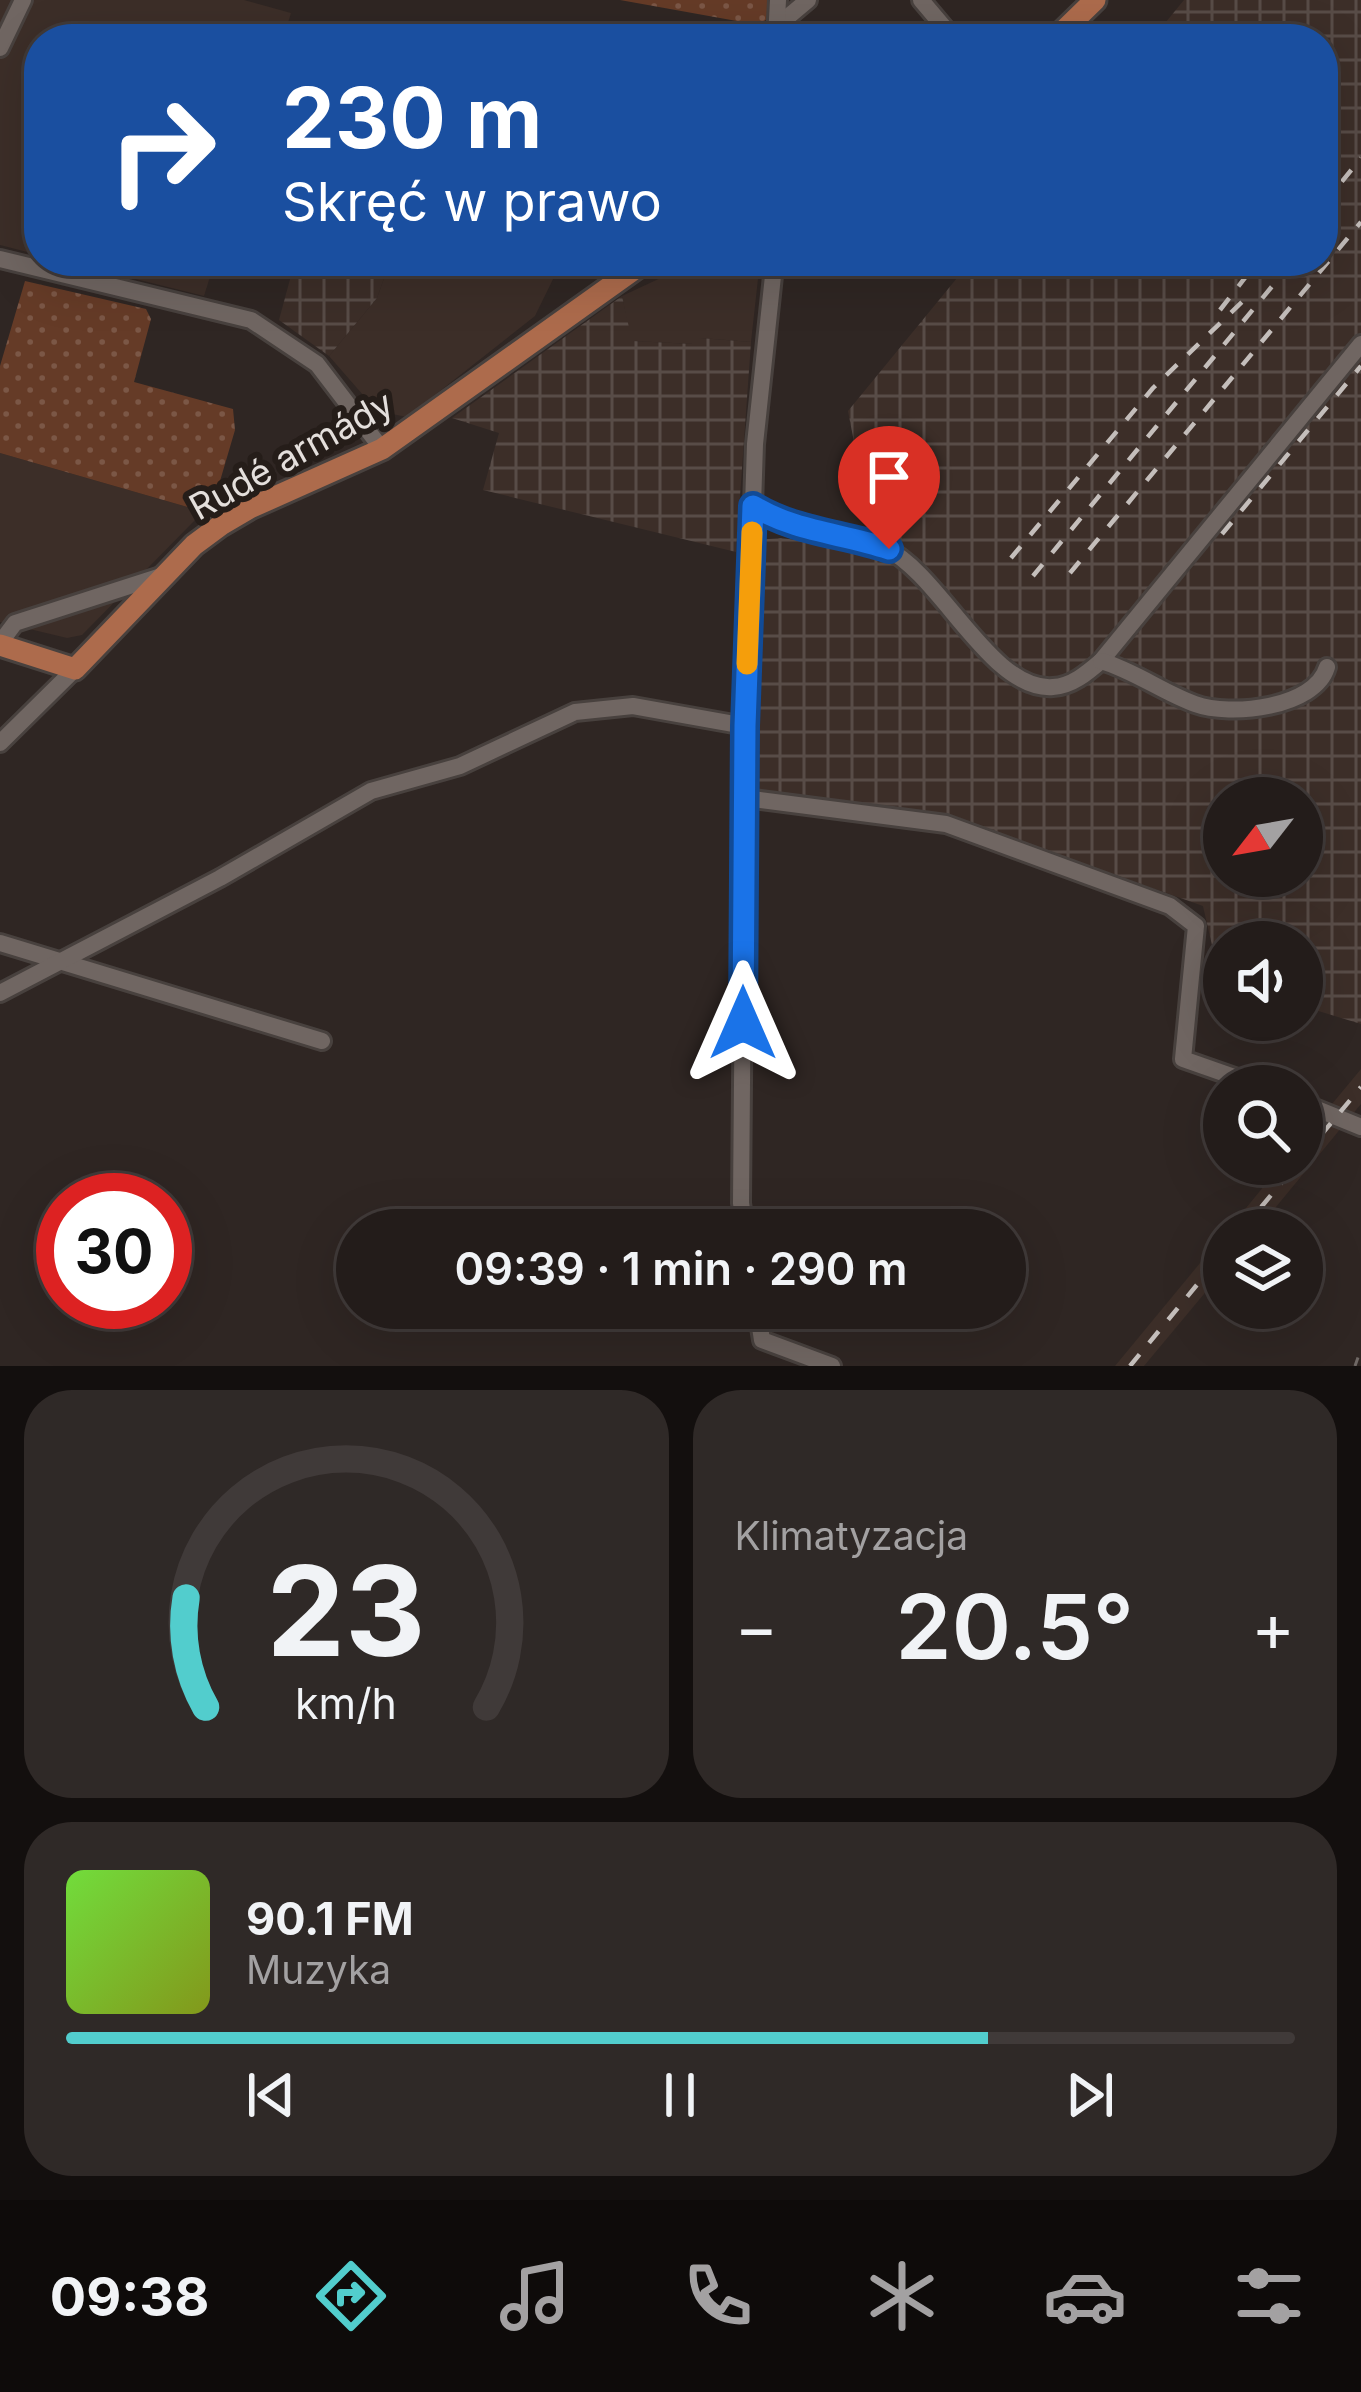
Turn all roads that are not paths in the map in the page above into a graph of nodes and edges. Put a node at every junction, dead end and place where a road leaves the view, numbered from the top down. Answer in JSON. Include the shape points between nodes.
{"nodes":[{"id":1,"x":21,"y":0,"type":"edge"},
{"id":2,"x":808,"y":0,"type":"edge"},
{"id":3,"x":921,"y":0,"type":"edge"},
{"id":4,"x":1095,"y":0,"type":"edge"},
{"id":5,"x":785,"y":24,"type":"edge"},
{"id":6,"x":942,"y":24,"type":"edge"},
{"id":7,"x":1070,"y":24,"type":"edge"},
{"id":8,"x":6,"y":26,"type":"edge"},
{"id":9,"x":0,"y":48,"type":"edge"},
{"id":10,"x":70,"y":276,"type":"edge"},
{"id":11,"x":625,"y":276,"type":"edge"},
{"id":12,"x":773,"y":276,"type":"edge"},
{"id":13,"x":1361,"y":344,"type":"edge"},
{"id":14,"x":382,"y":449,"type":"junction"},
{"id":15,"x":753,"y":506,"type":"junction"},
{"id":16,"x":165,"y":575,"type":"junction"},
{"id":17,"x":0,"y":644,"type":"edge"},
{"id":18,"x":1101,"y":661,"type":"junction"},
{"id":19,"x":1327,"y":667,"type":"dead end"},
{"id":20,"x":75,"y":669,"type":"junction"},
{"id":21,"x":745,"y":726,"type":"junction"},
{"id":22,"x":0,"y":743,"type":"edge"},
{"id":23,"x":745,"y":798,"type":"junction"},
{"id":24,"x":0,"y":944,"type":"edge"},
{"id":25,"x":52,"y":962,"type":"junction"},
{"id":26,"x":0,"y":992,"type":"edge"},
{"id":27,"x":322,"y":1041,"type":"dead end"},
{"id":28,"x":1203,"y":1066,"type":"edge"},
{"id":29,"x":1323,"y":1111,"type":"edge"},
{"id":30,"x":1361,"y":1127,"type":"edge"},
{"id":31,"x":742,"y":1209,"type":"edge"},
{"id":32,"x":761,"y":1329,"type":"edge"},
{"id":33,"x":832,"y":1366,"type":"edge"}],
"edges":[{"from":1,"to":8,"type":"street"},
{"from":2,"to":5,"type":"street"},
{"from":3,"to":6,"type":"street"},
{"from":4,"to":7,"type":"main road"},
{"from":8,"to":9,"type":"street"},
{"from":10,"to":14,"type":"street","via":[[250,320],[317,364]]},
{"from":11,"to":14,"type":"main road","name":"Rudé armády"},
{"from":12,"to":15,"type":"street"},
{"from":13,"to":18,"type":"street"},
{"from":14,"to":16,"type":"main road","name":"Rudé armády","via":[[250,508]]},
{"from":15,"to":18,"type":"street","via":[[784,525],[889,549],[1024,683],[1054,688]]},
{"from":15,"to":21,"type":"street"},
{"from":16,"to":17,"type":"street","via":[[15,623]]},
{"from":16,"to":20,"type":"main road","name":"Rudé armády"},
{"from":17,"to":20,"type":"main road"},
{"from":18,"to":19,"type":"street","via":[[1201,706],[1240,709],[1309,692]]},
{"from":20,"to":22,"type":"street","name":"Rudé armády"},
{"from":21,"to":23,"type":"street"},
{"from":21,"to":25,"type":"street","via":[[633,706],[575,712],[460,766],[371,791]]},
{"from":23,"to":28,"type":"street","via":[[946,824],[1170,906],[1196,926],[1184,1059]]},
{"from":23,"to":31,"type":"street"},
{"from":24,"to":25,"type":"street"},
{"from":25,"to":26,"type":"street"},
{"from":25,"to":27,"type":"street"},
{"from":29,"to":30,"type":"street"},
{"from":32,"to":33,"type":"street","via":[[762,1340]]}]}
